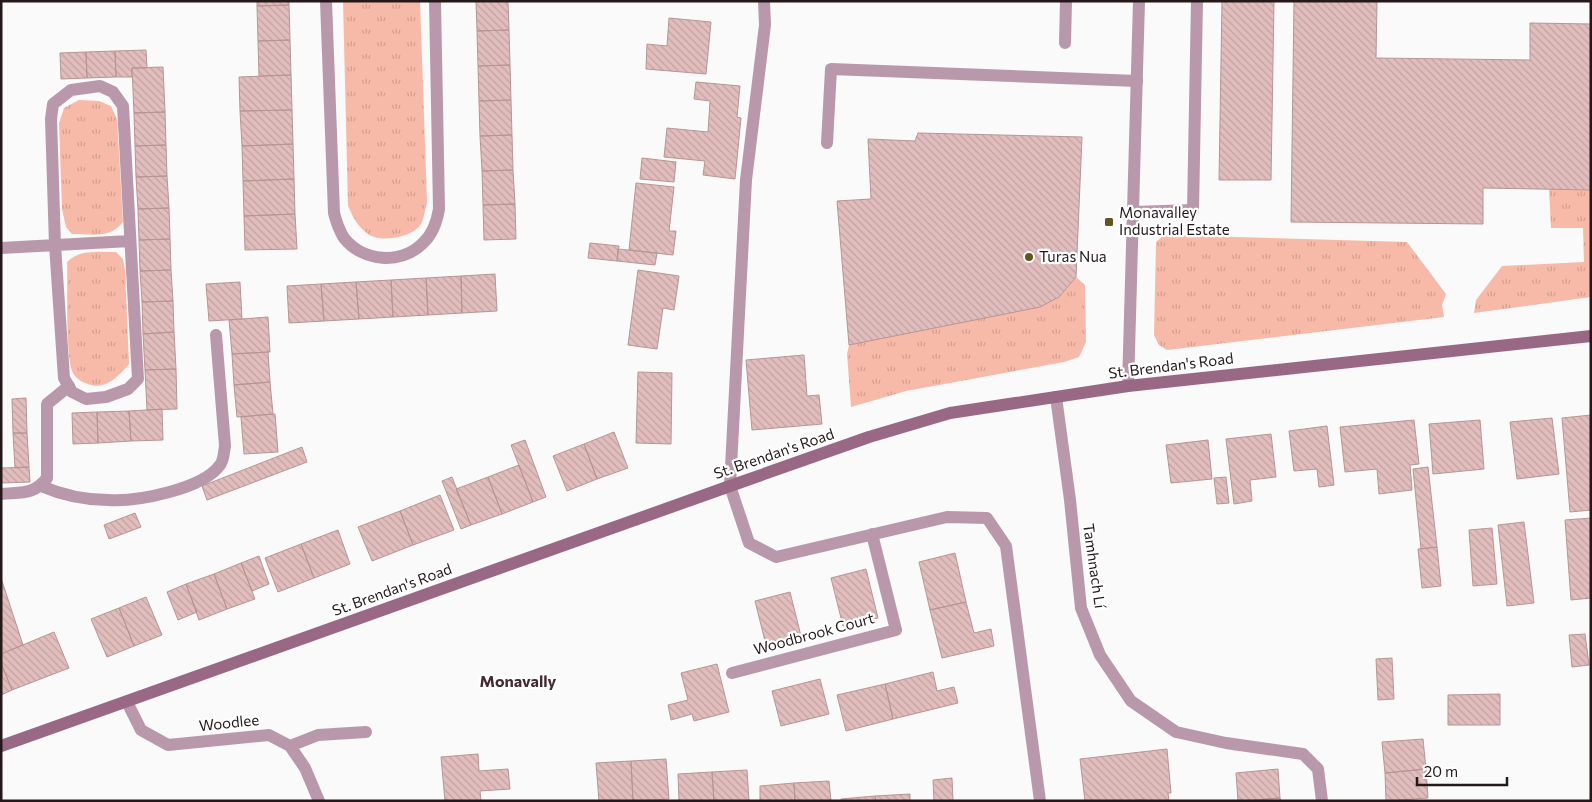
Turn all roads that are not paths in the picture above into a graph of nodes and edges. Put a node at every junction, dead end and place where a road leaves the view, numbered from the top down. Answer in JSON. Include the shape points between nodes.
{"nodes":[{"id":1,"x":326,"y":1,"type":"edge"},
{"id":2,"x":435,"y":1,"type":"edge"},
{"id":3,"x":764,"y":1,"type":"edge"},
{"id":4,"x":1066,"y":1,"type":"edge"},
{"id":5,"x":1139,"y":1,"type":"edge"},
{"id":6,"x":1197,"y":1,"type":"edge"},
{"id":7,"x":1065,"y":43,"type":"dead end"},
{"id":8,"x":1137,"y":81,"type":"junction"},
{"id":9,"x":827,"y":143,"type":"dead end"},
{"id":10,"x":1134,"y":212,"type":"junction"},
{"id":11,"x":130,"y":241,"type":"junction"},
{"id":12,"x":55,"y":245,"type":"junction"},
{"id":13,"x":1,"y":248,"type":"edge"},
{"id":14,"x":216,"y":335,"type":"dead end"},
{"id":15,"x":1591,"y":336,"type":"edge"},
{"id":16,"x":68,"y":386,"type":"junction"},
{"id":17,"x":1128,"y":386,"type":"junction"},
{"id":18,"x":1056,"y":397,"type":"junction"},
{"id":19,"x":40,"y":486,"type":"junction"},
{"id":20,"x":730,"y":486,"type":"junction"},
{"id":21,"x":1,"y":494,"type":"edge"},
{"id":22,"x":872,"y":534,"type":"junction"},
{"id":23,"x":732,"y":673,"type":"dead end"},
{"id":24,"x":127,"y":702,"type":"junction"},
{"id":25,"x":366,"y":732,"type":"dead end"},
{"id":26,"x":1,"y":746,"type":"edge"},
{"id":27,"x":290,"y":746,"type":"junction"},
{"id":28,"x":319,"y":801,"type":"edge"},
{"id":29,"x":1040,"y":801,"type":"edge"},
{"id":30,"x":1322,"y":801,"type":"edge"}],
"edges":[{"from":1,"to":2,"type":"street","via":[[334,213],[344,237],[353,247],[364,254],[390,258],[409,253],[424,242],[437,221]]},
{"from":3,"to":20,"type":"street","via":[[765,25],[746,180]]},
{"from":4,"to":7,"type":"street"},
{"from":5,"to":8,"type":"street"},
{"from":6,"to":10,"type":"street","via":[[1194,210]]},
{"from":8,"to":9,"type":"street","via":[[831,69]]},
{"from":8,"to":10,"type":"street"},
{"from":10,"to":17,"type":"street"},
{"from":11,"to":12,"type":"street"},
{"from":11,"to":12,"type":"street","via":[[123,106],[113,92],[100,86],[71,90],[53,104]]},
{"from":11,"to":16,"type":"street","via":[[138,379],[128,389],[106,397],[86,398],[72,392]]},
{"from":12,"to":13,"type":"street"},
{"from":12,"to":16,"type":"street","via":[[64,378]]},
{"from":14,"to":19,"type":"street","via":[[225,446],[221,464],[208,475],[177,490],[110,501],[59,493]]},
{"from":15,"to":17,"type":"main road","name":"St. Brendan's Road"},
{"from":16,"to":19,"type":"street","via":[[47,404],[47,478]]},
{"from":17,"to":18,"type":"main road","name":"St. Brendan's Road"},
{"from":18,"to":20,"type":"main road","name":"St. Brendan's Road","via":[[950,413],[869,437]]},
{"from":18,"to":30,"type":"street","name":"Tamhnach Lí","via":[[1081,608],[1100,655],[1131,701],[1176,732],[1303,754],[1318,769]]},
{"from":19,"to":21,"type":"street","via":[[30,492]]},
{"from":20,"to":22,"type":"street","via":[[749,543],[776,557]]},
{"from":20,"to":24,"type":"main road","name":"St. Brendan's Road"},
{"from":22,"to":23,"type":"street","name":"Woodbrook Court","via":[[896,630]]},
{"from":22,"to":29,"type":"street","via":[[947,517],[987,518],[1006,546]]},
{"from":24,"to":26,"type":"main road","name":"St. Brendan's Road"},
{"from":24,"to":27,"type":"street","name":"Woodlee","via":[[140,730],[168,745],[269,735]]},
{"from":25,"to":27,"type":"street","via":[[318,735]]},
{"from":27,"to":28,"type":"street"}]}
